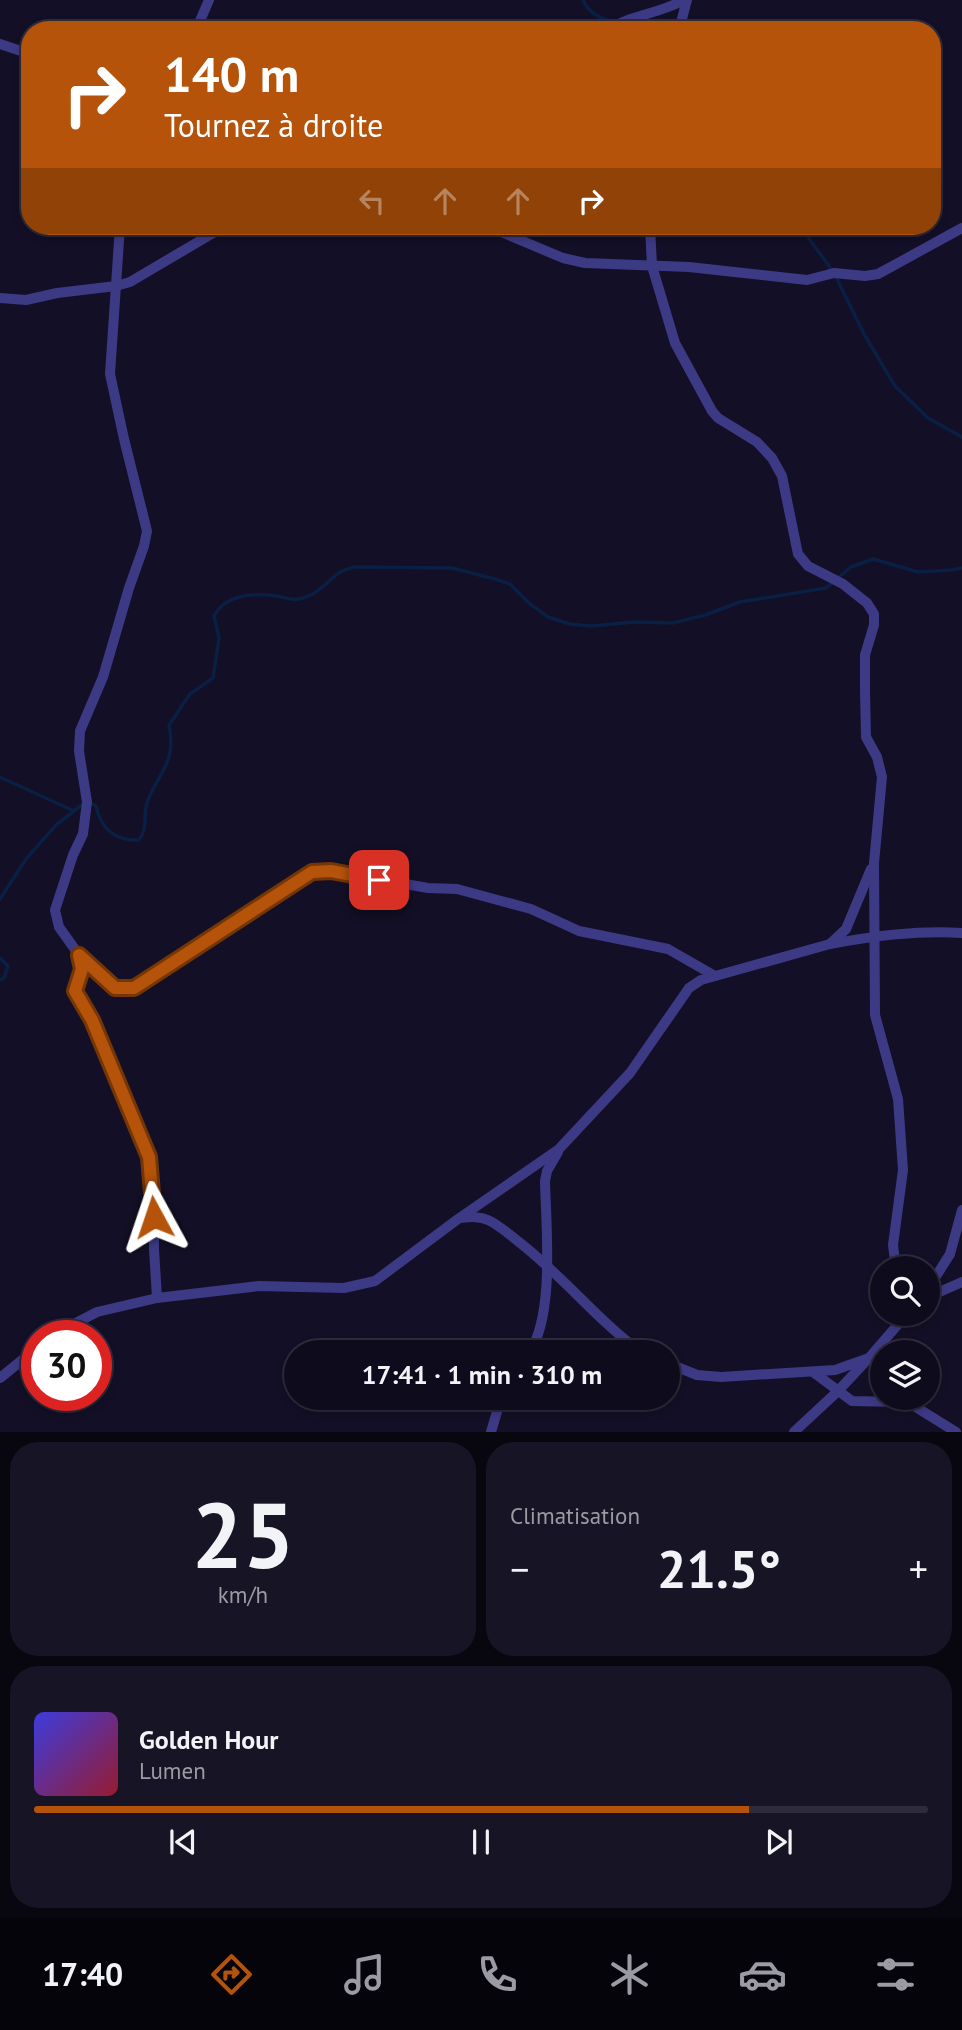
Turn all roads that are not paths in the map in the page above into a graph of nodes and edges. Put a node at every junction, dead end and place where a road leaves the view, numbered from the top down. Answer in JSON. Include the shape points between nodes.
{"nodes":[{"id":1,"x":209,"y":0,"type":"edge"},
{"id":2,"x":686,"y":0,"type":"edge"},
{"id":3,"x":200,"y":21,"type":"edge"},
{"id":4,"x":622,"y":21,"type":"edge"},
{"id":5,"x":681,"y":21,"type":"edge"},
{"id":6,"x":0,"y":44,"type":"edge"},
{"id":7,"x":21,"y":51,"type":"edge"},
{"id":8,"x":962,"y":228,"type":"edge"},
{"id":9,"x":119,"y":235,"type":"edge"},
{"id":10,"x":210,"y":235,"type":"edge"},
{"id":11,"x":508,"y":235,"type":"edge"},
{"id":12,"x":650,"y":235,"type":"edge"},
{"id":13,"x":652,"y":266,"type":"junction"},
{"id":14,"x":116,"y":286,"type":"junction"},
{"id":15,"x":0,"y":298,"type":"edge"},
{"id":16,"x":874,"y":863,"type":"junction"},
{"id":17,"x":962,"y":933,"type":"edge"},
{"id":18,"x":874,"y":936,"type":"junction"},
{"id":19,"x":830,"y":944,"type":"junction"},
{"id":20,"x":79,"y":955,"type":"junction"},
{"id":21,"x":715,"y":976,"type":"junction"},
{"id":22,"x":559,"y":1149,"type":"junction"},
{"id":23,"x":962,"y":1210,"type":"edge"},
{"id":24,"x":458,"y":1219,"type":"junction"},
{"id":25,"x":894,"y":1256,"type":"edge"},
{"id":26,"x":547,"y":1264,"type":"junction"},
{"id":27,"x":940,"y":1270,"type":"edge"},
{"id":28,"x":962,"y":1282,"type":"edge"},
{"id":29,"x":940,"y":1292,"type":"edge"},
{"id":30,"x":157,"y":1298,"type":"junction"},
{"id":31,"x":82,"y":1320,"type":"edge"},
{"id":32,"x":893,"y":1326,"type":"edge"},
{"id":33,"x":536,"y":1340,"type":"edge"},
{"id":34,"x":625,"y":1340,"type":"edge"},
{"id":35,"x":869,"y":1358,"type":"junction"},
{"id":36,"x":21,"y":1361,"type":"edge"},
{"id":37,"x":680,"y":1368,"type":"edge"},
{"id":38,"x":813,"y":1372,"type":"junction"},
{"id":39,"x":0,"y":1378,"type":"edge"},
{"id":40,"x":837,"y":1392,"type":"junction"},
{"id":41,"x":497,"y":1410,"type":"edge"},
{"id":42,"x":491,"y":1432,"type":"edge"},
{"id":43,"x":794,"y":1432,"type":"edge"},
{"id":44,"x":956,"y":1432,"type":"edge"}],
"edges":[{"from":1,"to":3,"type":"street"},
{"from":2,"to":4,"type":"street","via":[[658,13]]},
{"from":2,"to":5,"type":"street"},
{"from":6,"to":7,"type":"street"},
{"from":8,"to":13,"type":"street","via":[[877,274],[865,276],[834,273],[807,280]]},
{"from":9,"to":14,"type":"street"},
{"from":10,"to":14,"type":"street"},
{"from":11,"to":13,"type":"street","via":[[585,263]]},
{"from":12,"to":13,"type":"street"},
{"from":13,"to":16,"type":"street","via":[[675,343],[712,411],[757,443],[782,476],[798,554],[808,566],[867,603],[873,614],[865,654],[866,737],[882,777]]},
{"from":14,"to":15,"type":"street","via":[[26,300]]},
{"from":14,"to":20,"type":"street","via":[[110,374],[147,531],[103,677],[80,731],[87,802],[83,834],[55,910],[59,927]]},
{"from":16,"to":18,"type":"street"},
{"from":16,"to":19,"type":"street","via":[[846,929]]},
{"from":17,"to":18,"type":"street"},
{"from":18,"to":19,"type":"street"},
{"from":18,"to":25,"type":"street","via":[[875,1015],[898,1099],[903,1170]]},
{"from":19,"to":21,"type":"street"},
{"from":20,"to":21,"type":"street","via":[[115,988],[134,988],[312,872],[331,871],[457,889],[531,909],[579,930],[668,949]]},
{"from":20,"to":30,"type":"street","via":[[82,969],[75,991],[92,1020],[149,1157]]},
{"from":21,"to":22,"type":"street","via":[[690,988],[630,1073]]},
{"from":22,"to":24,"type":"street"},
{"from":22,"to":26,"type":"street","via":[[545,1181]]},
{"from":23,"to":27,"type":"street","via":[[950,1254]]},
{"from":24,"to":26,"type":"street","via":[[488,1220]]},
{"from":24,"to":30,"type":"street","via":[[375,1280],[361,1285],[259,1286]]},
{"from":26,"to":33,"type":"street","via":[[541,1331]]},
{"from":26,"to":34,"type":"street"},
{"from":28,"to":29,"type":"street"},
{"from":30,"to":31,"type":"street"},
{"from":32,"to":35,"type":"street"},
{"from":35,"to":38,"type":"street"},
{"from":35,"to":40,"type":"street"},
{"from":36,"to":39,"type":"street"},
{"from":37,"to":38,"type":"street","via":[[721,1377]]},
{"from":38,"to":40,"type":"street"},
{"from":40,"to":43,"type":"street"},
{"from":40,"to":44,"type":"street","via":[[852,1401],[914,1406]]},
{"from":41,"to":42,"type":"street"}]}
